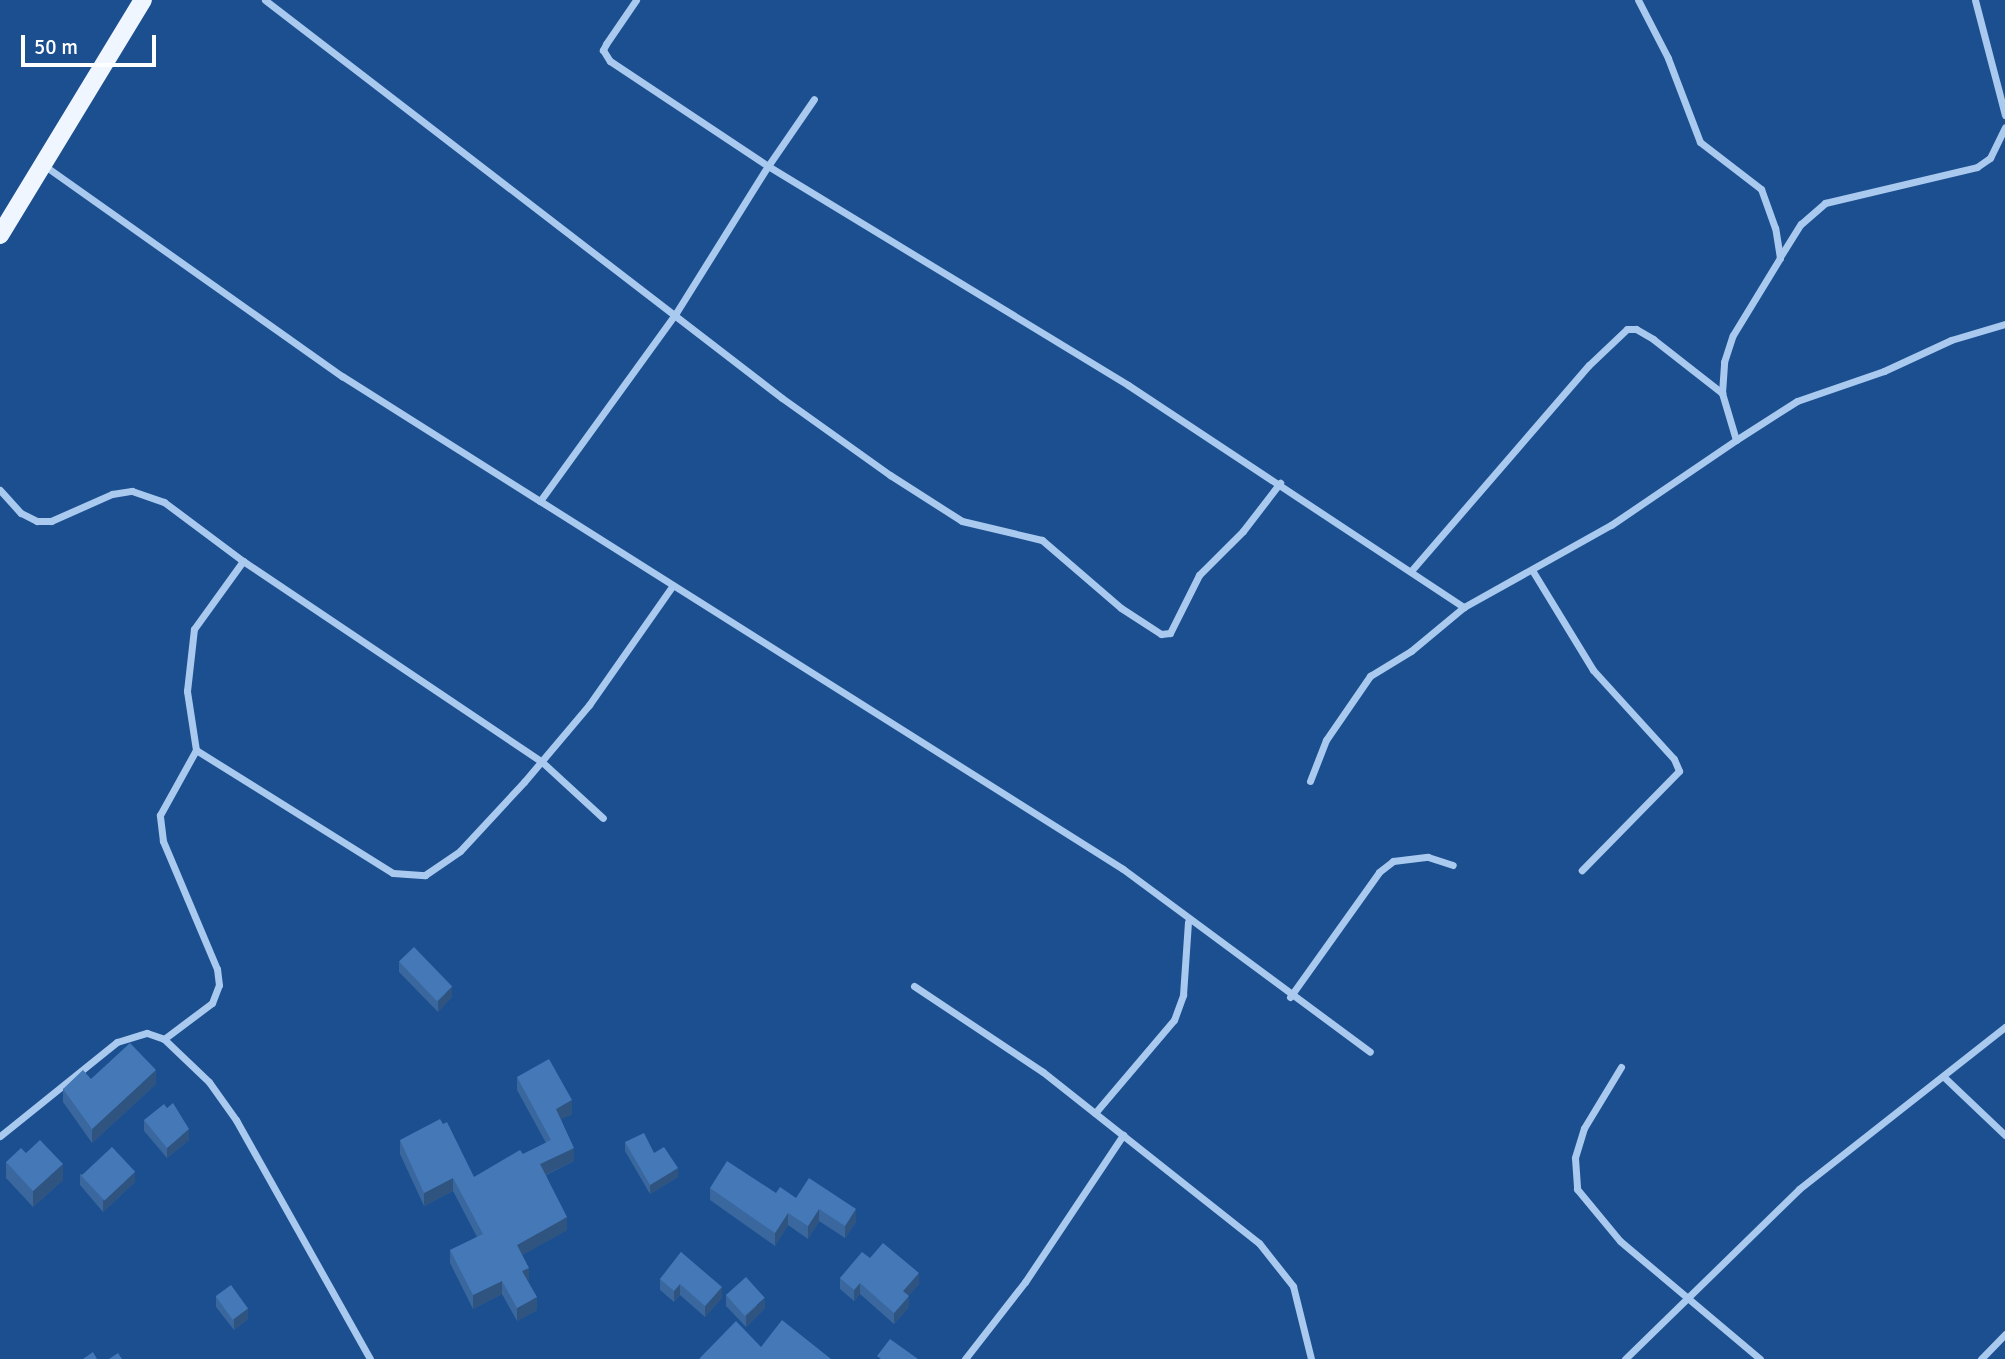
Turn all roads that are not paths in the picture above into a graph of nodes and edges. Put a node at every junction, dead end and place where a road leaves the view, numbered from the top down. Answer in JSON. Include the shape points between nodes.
{"nodes":[{"id":1,"x":143,"y":0,"type":"edge"},
{"id":2,"x":265,"y":0,"type":"edge"},
{"id":3,"x":636,"y":0,"type":"edge"},
{"id":4,"x":1638,"y":0,"type":"edge"},
{"id":5,"x":1975,"y":0,"type":"edge"},
{"id":6,"x":814,"y":99,"type":"dead end"},
{"id":7,"x":2005,"y":102,"type":"edge"},
{"id":8,"x":2005,"y":115,"type":"edge"},
{"id":9,"x":2005,"y":127,"type":"edge"},
{"id":10,"x":44,"y":166,"type":"junction"},
{"id":11,"x":768,"y":166,"type":"junction"},
{"id":12,"x":0,"y":235,"type":"edge"},
{"id":13,"x":1780,"y":258,"type":"junction"},
{"id":14,"x":676,"y":313,"type":"junction"},
{"id":15,"x":2005,"y":324,"type":"edge"},
{"id":16,"x":1722,"y":393,"type":"junction"},
{"id":17,"x":1736,"y":440,"type":"junction"},
{"id":18,"x":1279,"y":483,"type":"junction"},
{"id":19,"x":0,"y":490,"type":"edge"},
{"id":20,"x":540,"y":501,"type":"junction"},
{"id":21,"x":243,"y":561,"type":"junction"},
{"id":22,"x":1532,"y":570,"type":"junction"},
{"id":23,"x":1411,"y":571,"type":"junction"},
{"id":24,"x":673,"y":585,"type":"junction"},
{"id":25,"x":1464,"y":607,"type":"junction"},
{"id":26,"x":196,"y":750,"type":"junction"},
{"id":27,"x":541,"y":761,"type":"junction"},
{"id":28,"x":1310,"y":781,"type":"dead end"},
{"id":29,"x":603,"y":818,"type":"dead end"},
{"id":30,"x":1453,"y":865,"type":"dead end"},
{"id":31,"x":1582,"y":870,"type":"dead end"},
{"id":32,"x":1188,"y":922,"type":"junction"},
{"id":33,"x":914,"y":986,"type":"dead end"},
{"id":34,"x":1290,"y":997,"type":"junction"},
{"id":35,"x":2005,"y":1027,"type":"edge"},
{"id":36,"x":164,"y":1039,"type":"junction"},
{"id":37,"x":1370,"y":1052,"type":"dead end"},
{"id":38,"x":1620,"y":1067,"type":"dead end"},
{"id":39,"x":1945,"y":1078,"type":"junction"},
{"id":40,"x":1095,"y":1113,"type":"junction"},
{"id":41,"x":1123,"y":1135,"type":"junction"},
{"id":42,"x":2005,"y":1135,"type":"edge"},
{"id":43,"x":0,"y":1136,"type":"edge"},
{"id":44,"x":1686,"y":1301,"type":"junction"},
{"id":45,"x":2005,"y":1334,"type":"edge"},
{"id":46,"x":370,"y":1359,"type":"edge"},
{"id":47,"x":965,"y":1359,"type":"edge"},
{"id":48,"x":1311,"y":1359,"type":"edge"},
{"id":49,"x":1625,"y":1359,"type":"edge"},
{"id":50,"x":1760,"y":1359,"type":"edge"},
{"id":51,"x":1981,"y":1359,"type":"edge"}],
"edges":[{"from":1,"to":10,"type":"main road"},
{"from":2,"to":14,"type":"street"},
{"from":3,"to":11,"type":"street","via":[[603,50],[610,61]]},
{"from":4,"to":13,"type":"street","via":[[1668,58],[1700,142],[1761,190],[1769,203]]},
{"from":5,"to":7,"type":"street"},
{"from":6,"to":11,"type":"street"},
{"from":7,"to":8,"type":"street"},
{"from":9,"to":13,"type":"street","via":[[1990,158],[1977,167],[1825,203],[1801,224]]},
{"from":10,"to":12,"type":"main road"},
{"from":10,"to":20,"type":"street","via":[[342,376]]},
{"from":11,"to":14,"type":"street"},
{"from":11,"to":18,"type":"street"},
{"from":13,"to":16,"type":"street","via":[[1733,335],[1724,362]]},
{"from":14,"to":18,"type":"street","via":[[782,398],[890,475],[961,521],[1042,540],[1121,608],[1161,634],[1170,633],[1199,575],[1243,531]]},
{"from":14,"to":20,"type":"street"},
{"from":15,"to":17,"type":"street","via":[[1951,340],[1884,371],[1797,401]]},
{"from":16,"to":17,"type":"street"},
{"from":16,"to":23,"type":"street","via":[[1653,339],[1627,329],[1589,365]]},
{"from":17,"to":22,"type":"street","via":[[1611,525]]},
{"from":18,"to":23,"type":"street"},
{"from":19,"to":21,"type":"street","via":[[21,513],[51,521],[111,494],[132,491],[151,495]]},
{"from":20,"to":24,"type":"street"},
{"from":21,"to":26,"type":"street","via":[[207,608],[189,647],[187,691]]},
{"from":21,"to":27,"type":"street"},
{"from":22,"to":25,"type":"street"},
{"from":22,"to":31,"type":"street","via":[[1593,670],[1674,759],[1679,771]]},
{"from":23,"to":25,"type":"street"},
{"from":24,"to":27,"type":"street","via":[[589,705]]},
{"from":24,"to":32,"type":"street","via":[[1123,869]]},
{"from":25,"to":28,"type":"street","via":[[1411,651],[1370,676],[1326,740]]},
{"from":26,"to":27,"type":"street","via":[[393,873],[409,877],[425,875],[460,851]]},
{"from":26,"to":36,"type":"street","via":[[164,800],[160,827],[217,969],[219,985],[212,1003]]},
{"from":27,"to":29,"type":"street"},
{"from":30,"to":34,"type":"street","via":[[1428,857],[1393,861],[1380,872]]},
{"from":32,"to":34,"type":"street"},
{"from":32,"to":40,"type":"street","via":[[1183,995],[1174,1020]]},
{"from":33,"to":40,"type":"street","via":[[961,1021],[1005,1045]]},
{"from":34,"to":37,"type":"street"},
{"from":35,"to":39,"type":"street"},
{"from":36,"to":43,"type":"street","via":[[147,1033],[117,1042]]},
{"from":36,"to":46,"type":"street","via":[[209,1082],[236,1120]]},
{"from":38,"to":44,"type":"street","via":[[1584,1128],[1575,1157],[1577,1189],[1620,1241]]},
{"from":39,"to":42,"type":"street"},
{"from":39,"to":44,"type":"street","via":[[1900,1107],[1809,1181]]},
{"from":40,"to":41,"type":"street"},
{"from":41,"to":47,"type":"street","via":[[1025,1282]]},
{"from":41,"to":48,"type":"street","via":[[1273,1258],[1293,1286]]},
{"from":44,"to":49,"type":"street"},
{"from":44,"to":50,"type":"street"},
{"from":45,"to":51,"type":"street"}]}
